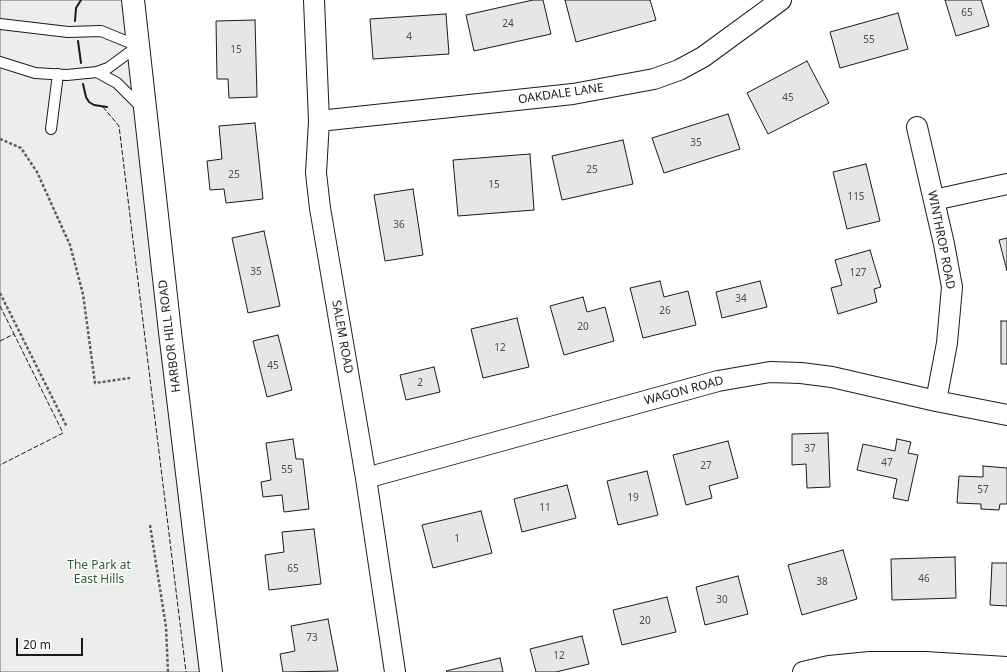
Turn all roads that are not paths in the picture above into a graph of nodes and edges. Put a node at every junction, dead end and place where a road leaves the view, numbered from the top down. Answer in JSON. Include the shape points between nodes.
{"nodes":[{"id":1,"x":133,"y":0,"type":"edge"},
{"id":2,"x":314,"y":0,"type":"edge"},
{"id":3,"x":780,"y":0,"type":"edge"},
{"id":4,"x":0,"y":24,"type":"edge"},
{"id":5,"x":138,"y":46,"type":"junction"},
{"id":6,"x":0,"y":62,"type":"edge"},
{"id":7,"x":97,"y":72,"type":"junction"},
{"id":8,"x":58,"y":74,"type":"junction"},
{"id":9,"x":145,"y":112,"type":"junction"},
{"id":10,"x":319,"y":121,"type":"junction"},
{"id":11,"x":918,"y":127,"type":"dead end"},
{"id":12,"x":50,"y":129,"type":"dead end"},
{"id":13,"x":1007,"y":184,"type":"edge"},
{"id":14,"x":934,"y":200,"type":"junction"},
{"id":15,"x":936,"y":401,"type":"junction"},
{"id":16,"x":1007,"y":415,"type":"edge"},
{"id":17,"x":366,"y":478,"type":"junction"},
{"id":18,"x":1007,"y":667,"type":"edge"},
{"id":19,"x":211,"y":672,"type":"edge"},
{"id":20,"x":395,"y":672,"type":"edge"},
{"id":21,"x":803,"y":672,"type":"edge"}],
"edges":[{"from":1,"to":5,"type":"street","name":"HARBOR HILL ROAD"},
{"from":2,"to":10,"type":"street","name":"SALEM ROAD"},
{"from":3,"to":10,"type":"street","name":"OAKDALE LANE","via":[[703,57],[679,70],[654,79],[573,94]]},
{"from":4,"to":5,"type":"lane","via":[[68,32],[101,31]]},
{"from":5,"to":7,"type":"lane","via":[[108,68]]},
{"from":5,"to":9,"type":"street","name":"HARBOR HILL ROAD"},
{"from":6,"to":8,"type":"lane","via":[[36,73]]},
{"from":7,"to":8,"type":"lane"},
{"from":7,"to":9,"type":"lane","via":[[117,83]]},
{"from":8,"to":12,"type":"lane"},
{"from":9,"to":19,"type":"street","name":"HARBOR HILL ROAD"},
{"from":10,"to":17,"type":"street","name":"SALEM ROAD","via":[[316,173],[320,208]]},
{"from":11,"to":14,"type":"street","name":"WINTHROP ROAD"},
{"from":13,"to":14,"type":"street"},
{"from":14,"to":15,"type":"street","name":"WINTHROP ROAD","via":[[950,274],[952,300]]},
{"from":15,"to":16,"type":"street","name":"WAGON ROAD"},
{"from":15,"to":17,"type":"street","name":"WAGON ROAD","via":[[832,377],[783,371],[751,374]]},
{"from":17,"to":20,"type":"street","name":"SALEM ROAD"},
{"from":18,"to":21,"type":"street","via":[[870,662],[829,666]]}]}
